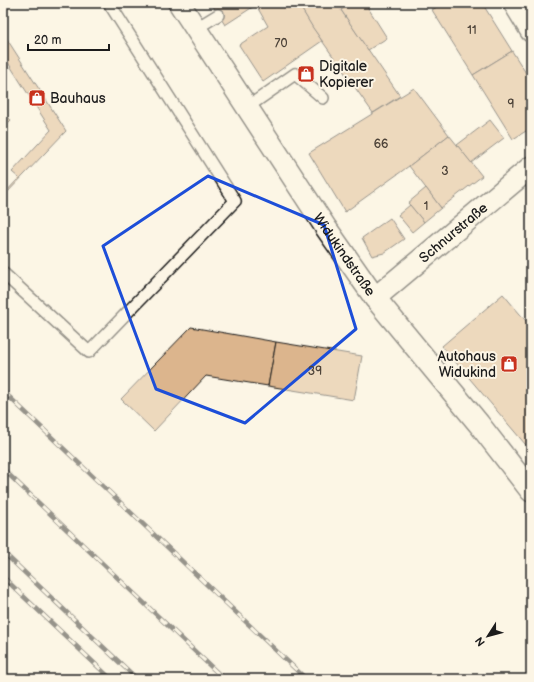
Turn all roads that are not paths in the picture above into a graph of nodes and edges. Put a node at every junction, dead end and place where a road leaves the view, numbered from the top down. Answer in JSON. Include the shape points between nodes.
{"nodes":[{"id":1,"x":109,"y":3,"type":"edge"},
{"id":2,"x":179,"y":3,"type":"edge"},
{"id":3,"x":514,"y":3,"type":"edge"},
{"id":4,"x":218,"y":15,"type":"dead end"},
{"id":5,"x":195,"y":29,"type":"junction"},
{"id":6,"x":531,"y":31,"type":"edge"},
{"id":7,"x":323,"y":98,"type":"dead end"},
{"id":8,"x":246,"y":108,"type":"junction"},
{"id":9,"x":531,"y":167,"type":"edge"},
{"id":10,"x":3,"y":273,"type":"edge"},
{"id":11,"x":375,"y":298,"type":"junction"},
{"id":12,"x":531,"y":491,"type":"edge"}],
"edges":[{"from":1,"to":10,"type":"lane","via":[[235,201],[88,352]]},
{"from":2,"to":5,"type":"street","name":"Widukindstraße"},
{"from":3,"to":6,"type":"street"},
{"from":4,"to":5,"type":"lane"},
{"from":5,"to":8,"type":"street","name":"Widukindstraße"},
{"from":7,"to":8,"type":"lane","via":[[296,74]]},
{"from":8,"to":11,"type":"street","name":"Widukindstraße"},
{"from":9,"to":11,"type":"street","name":"Schnurstraße"},
{"from":11,"to":12,"type":"street","name":"Widukindstraße"}]}
